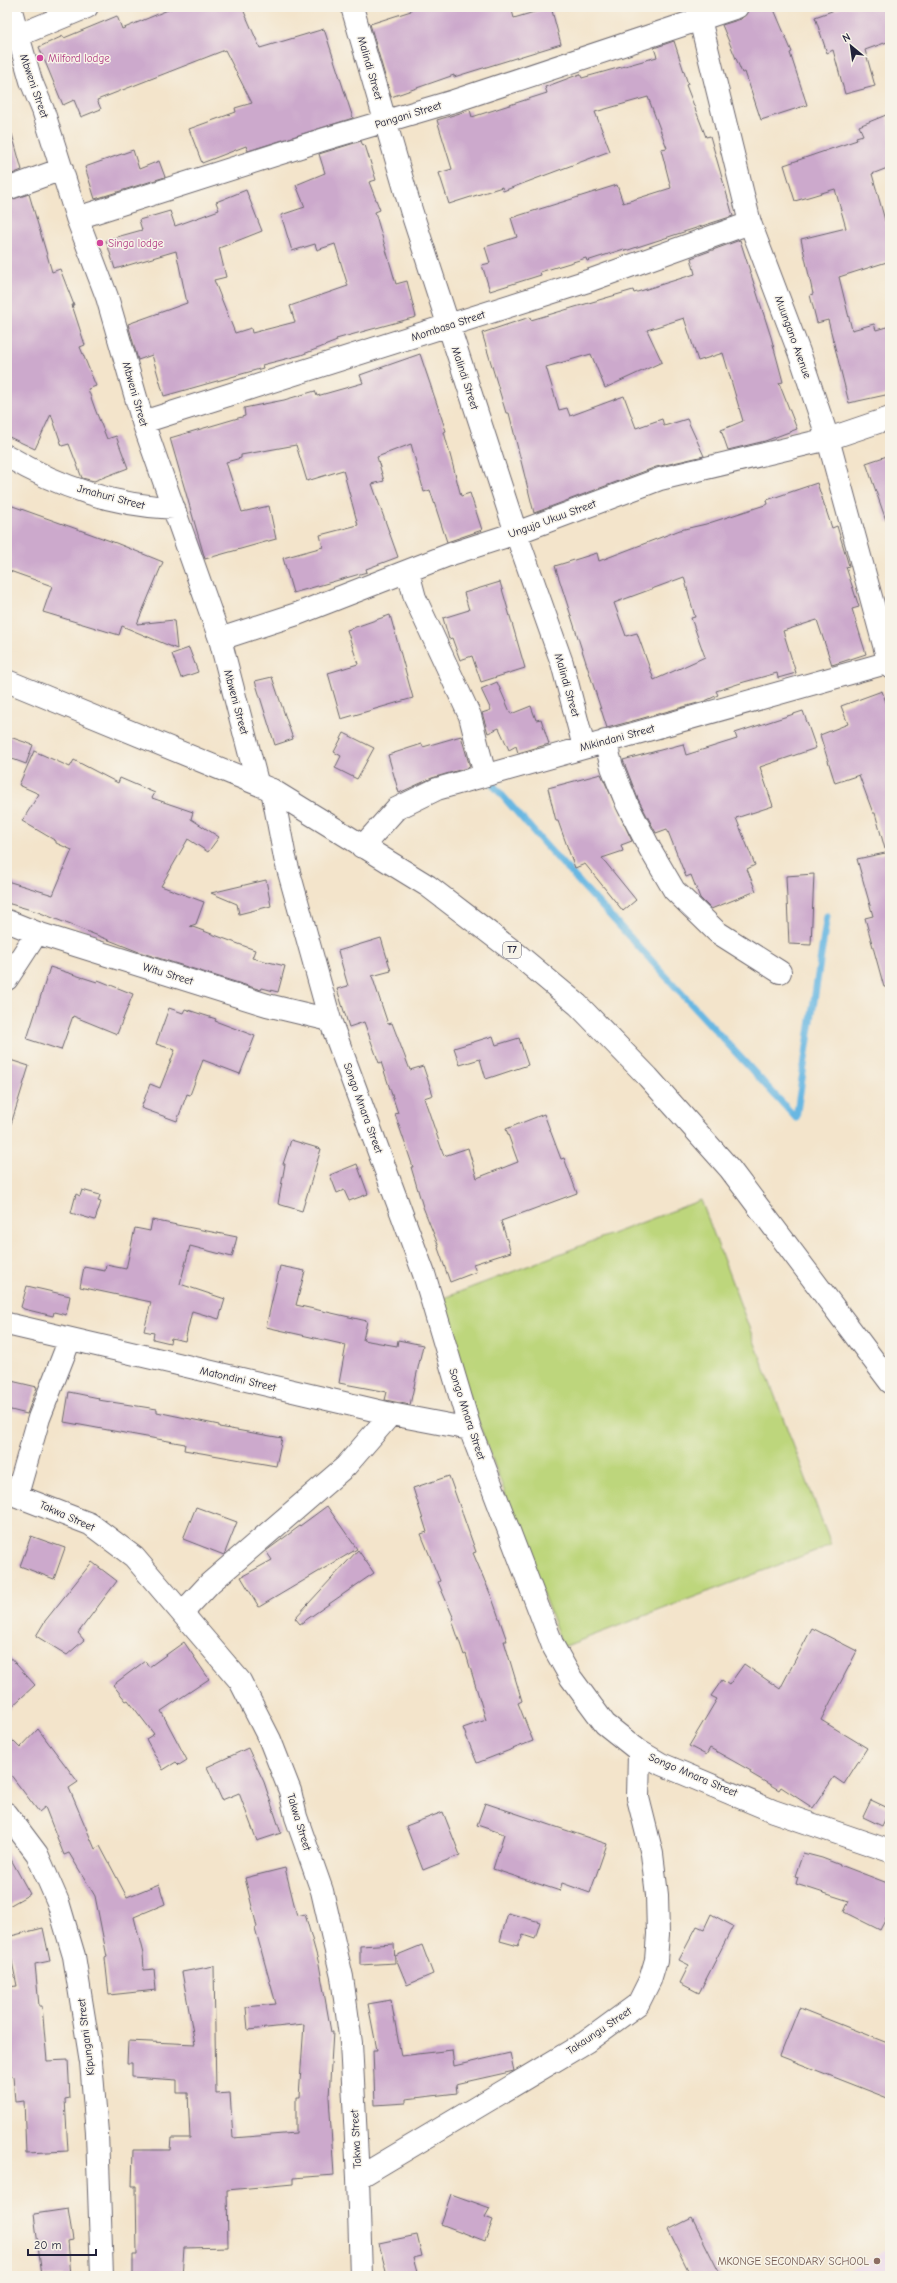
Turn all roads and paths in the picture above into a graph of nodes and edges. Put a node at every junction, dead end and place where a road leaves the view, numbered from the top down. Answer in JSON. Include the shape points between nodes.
{"nodes":[{"id":1,"x":10,"y":7,"type":"edge"},
{"id":2,"x":87,"y":7,"type":"edge"},
{"id":3,"x":352,"y":7,"type":"edge"},
{"id":4,"x":737,"y":7,"type":"edge"},
{"id":5,"x":699,"y":12,"type":"edge"},
{"id":6,"x":13,"y":37,"type":"edge"},
{"id":7,"x":386,"y":121,"type":"junction"},
{"id":8,"x":62,"y":170,"type":"junction"},
{"id":9,"x":7,"y":189,"type":"edge"},
{"id":10,"x":77,"y":218,"type":"junction"},
{"id":11,"x":750,"y":223,"type":"junction"},
{"id":12,"x":448,"y":326,"type":"junction"},
{"id":13,"x":890,"y":418,"type":"edge"},
{"id":14,"x":143,"y":422,"type":"junction"},
{"id":15,"x":828,"y":439,"type":"junction"},
{"id":16,"x":7,"y":456,"type":"edge"},
{"id":17,"x":174,"y":508,"type":"junction"},
{"id":18,"x":516,"y":533,"type":"junction"},
{"id":19,"x":408,"y":572,"type":"junction"},
{"id":20,"x":220,"y":639,"type":"junction"},
{"id":21,"x":889,"y":664,"type":"edge"},
{"id":22,"x":7,"y":681,"type":"edge"},
{"id":23,"x":606,"y":741,"type":"junction"},
{"id":24,"x":584,"y":747,"type":"junction"},
{"id":25,"x":485,"y":774,"type":"junction"},
{"id":26,"x":265,"y":786,"type":"junction"},
{"id":27,"x":362,"y":847,"type":"junction"},
{"id":28,"x":7,"y":921,"type":"edge"},
{"id":29,"x":37,"y":933,"type":"junction"},
{"id":30,"x":780,"y":972,"type":"dead end"},
{"id":31,"x":7,"y":979,"type":"edge"},
{"id":32,"x":330,"y":1020,"type":"junction"},
{"id":33,"x":7,"y":1324,"type":"edge"},
{"id":34,"x":70,"y":1339,"type":"junction"},
{"id":35,"x":890,"y":1382,"type":"edge"},
{"id":36,"x":391,"y":1414,"type":"junction"},
{"id":37,"x":470,"y":1429,"type":"junction"},
{"id":38,"x":12,"y":1494,"type":"edge"},
{"id":39,"x":182,"y":1613,"type":"junction"},
{"id":40,"x":639,"y":1751,"type":"junction"},
{"id":41,"x":7,"y":1814,"type":"edge"},
{"id":42,"x":890,"y":1851,"type":"edge"},
{"id":43,"x":358,"y":2178,"type":"junction"},
{"id":44,"x":102,"y":2276,"type":"edge"},
{"id":45,"x":361,"y":2276,"type":"edge"}],
"edges":[{"from":1,"to":6,"type":"main road","name":"Mbweni Street"},
{"from":2,"to":6,"type":"main road"},
{"from":3,"to":7,"type":"main road","name":"Malindi Street"},
{"from":4,"to":5,"type":"main road","name":"Pangani Street"},
{"from":5,"to":7,"type":"main road","name":"Pangani Street","via":[[454,101]]},
{"from":5,"to":11,"type":"main road","name":"Muungano Avenue"},
{"from":6,"to":8,"type":"main road","name":"Mbweni Street","via":[[43,110]]},
{"from":7,"to":10,"type":"main road","name":"Pangani Street"},
{"from":7,"to":12,"type":"main road","name":"Malindi Street"},
{"from":8,"to":9,"type":"main road"},
{"from":8,"to":10,"type":"main road","name":"Mbweni Street"},
{"from":10,"to":14,"type":"main road","name":"Mbweni Street","via":[[107,297]]},
{"from":11,"to":12,"type":"main road","name":"Mombasa Street","via":[[591,280]]},
{"from":11,"to":15,"type":"main road","name":"Muungano Avenue","via":[[799,352]]},
{"from":12,"to":14,"type":"main road","name":"Mombasa Street"},
{"from":12,"to":18,"type":"main road","name":"Malindi Street"},
{"from":13,"to":15,"type":"main road","name":"Unguja Ukuu Street"},
{"from":14,"to":17,"type":"main road","name":"Mbweni Street"},
{"from":15,"to":18,"type":"main road","name":"Unguja Ukuu Street","via":[[660,479]]},
{"from":15,"to":21,"type":"main road","name":"Muungano Avenue"},
{"from":16,"to":17,"type":"main road","name":"Jmahuri Street","via":[[85,493],[148,507]]},
{"from":17,"to":20,"type":"main road","name":"Mbweni Street"},
{"from":18,"to":19,"type":"main road","name":"Unguja Ukuu Street","via":[[451,554]]},
{"from":18,"to":24,"type":"main road","name":"Malindi Street","via":[[562,663]]},
{"from":19,"to":20,"type":"main road","name":"Unguja Ukuu Street","via":[[297,614]]},
{"from":19,"to":25,"type":"main road","via":[[415,598],[470,716]]},
{"from":20,"to":26,"type":"main road","name":"Mbweni Street"},
{"from":21,"to":23,"type":"main road","name":"Mikindani Street"},
{"from":22,"to":26,"type":"main road","number":"T7"},
{"from":23,"to":24,"type":"main road","name":"Mikindani Street"},
{"from":23,"to":30,"type":"main road","via":[[612,766],[627,804],[674,890],[717,932]]},
{"from":24,"to":25,"type":"main road","name":"Mikindani Street"},
{"from":25,"to":27,"type":"main road","name":"Mikindani Street","via":[[437,789],[396,810]]},
{"from":26,"to":27,"type":"main road","number":"T7"},
{"from":26,"to":32,"type":"main road","name":"Songo Mnara Street"},
{"from":27,"to":35,"type":"main road","number":"T7","via":[[428,886],[517,954],[578,1005],[648,1077],[730,1169]]},
{"from":28,"to":29,"type":"main road","name":"Witu Street"},
{"from":29,"to":31,"type":"main road"},
{"from":29,"to":32,"type":"main road","name":"Witu Street","via":[[267,1005]]},
{"from":32,"to":37,"type":"main road","name":"Songo Mnara Street","via":[[424,1274]]},
{"from":33,"to":34,"type":"main road","name":"Matondini Street"},
{"from":34,"to":36,"type":"main road","name":"Matondini Street"},
{"from":34,"to":38,"type":"main road"},
{"from":36,"to":37,"type":"main road","name":"Matondini Street"},
{"from":36,"to":39,"type":"main road","via":[[346,1466],[215,1578]]},
{"from":37,"to":40,"type":"main road","name":"Songo Mnara Street","via":[[553,1646],[571,1678],[605,1724]]},
{"from":38,"to":39,"type":"main road","name":"Takwa Street","via":[[90,1524],[134,1557]]},
{"from":39,"to":43,"type":"main road","name":"Takwa Street","via":[[240,1681],[256,1712],[290,1791],[296,1818],[322,1891],[342,1977],[351,2043]]},
{"from":40,"to":42,"type":"main road","name":"Songo Mnara Street","via":[[662,1764],[773,1810]]},
{"from":40,"to":43,"type":"main road","name":"Takaungu Street","via":[[638,1798],[652,1854],[658,1934],[656,1960],[650,1980],[638,2004],[586,2042]]},
{"from":41,"to":44,"type":"main road","name":"Kipungani Street","via":[[37,1854],[58,1902],[74,1956],[91,2062],[97,2133]]},
{"from":43,"to":45,"type":"main road","name":"Takwa Street"}]}
